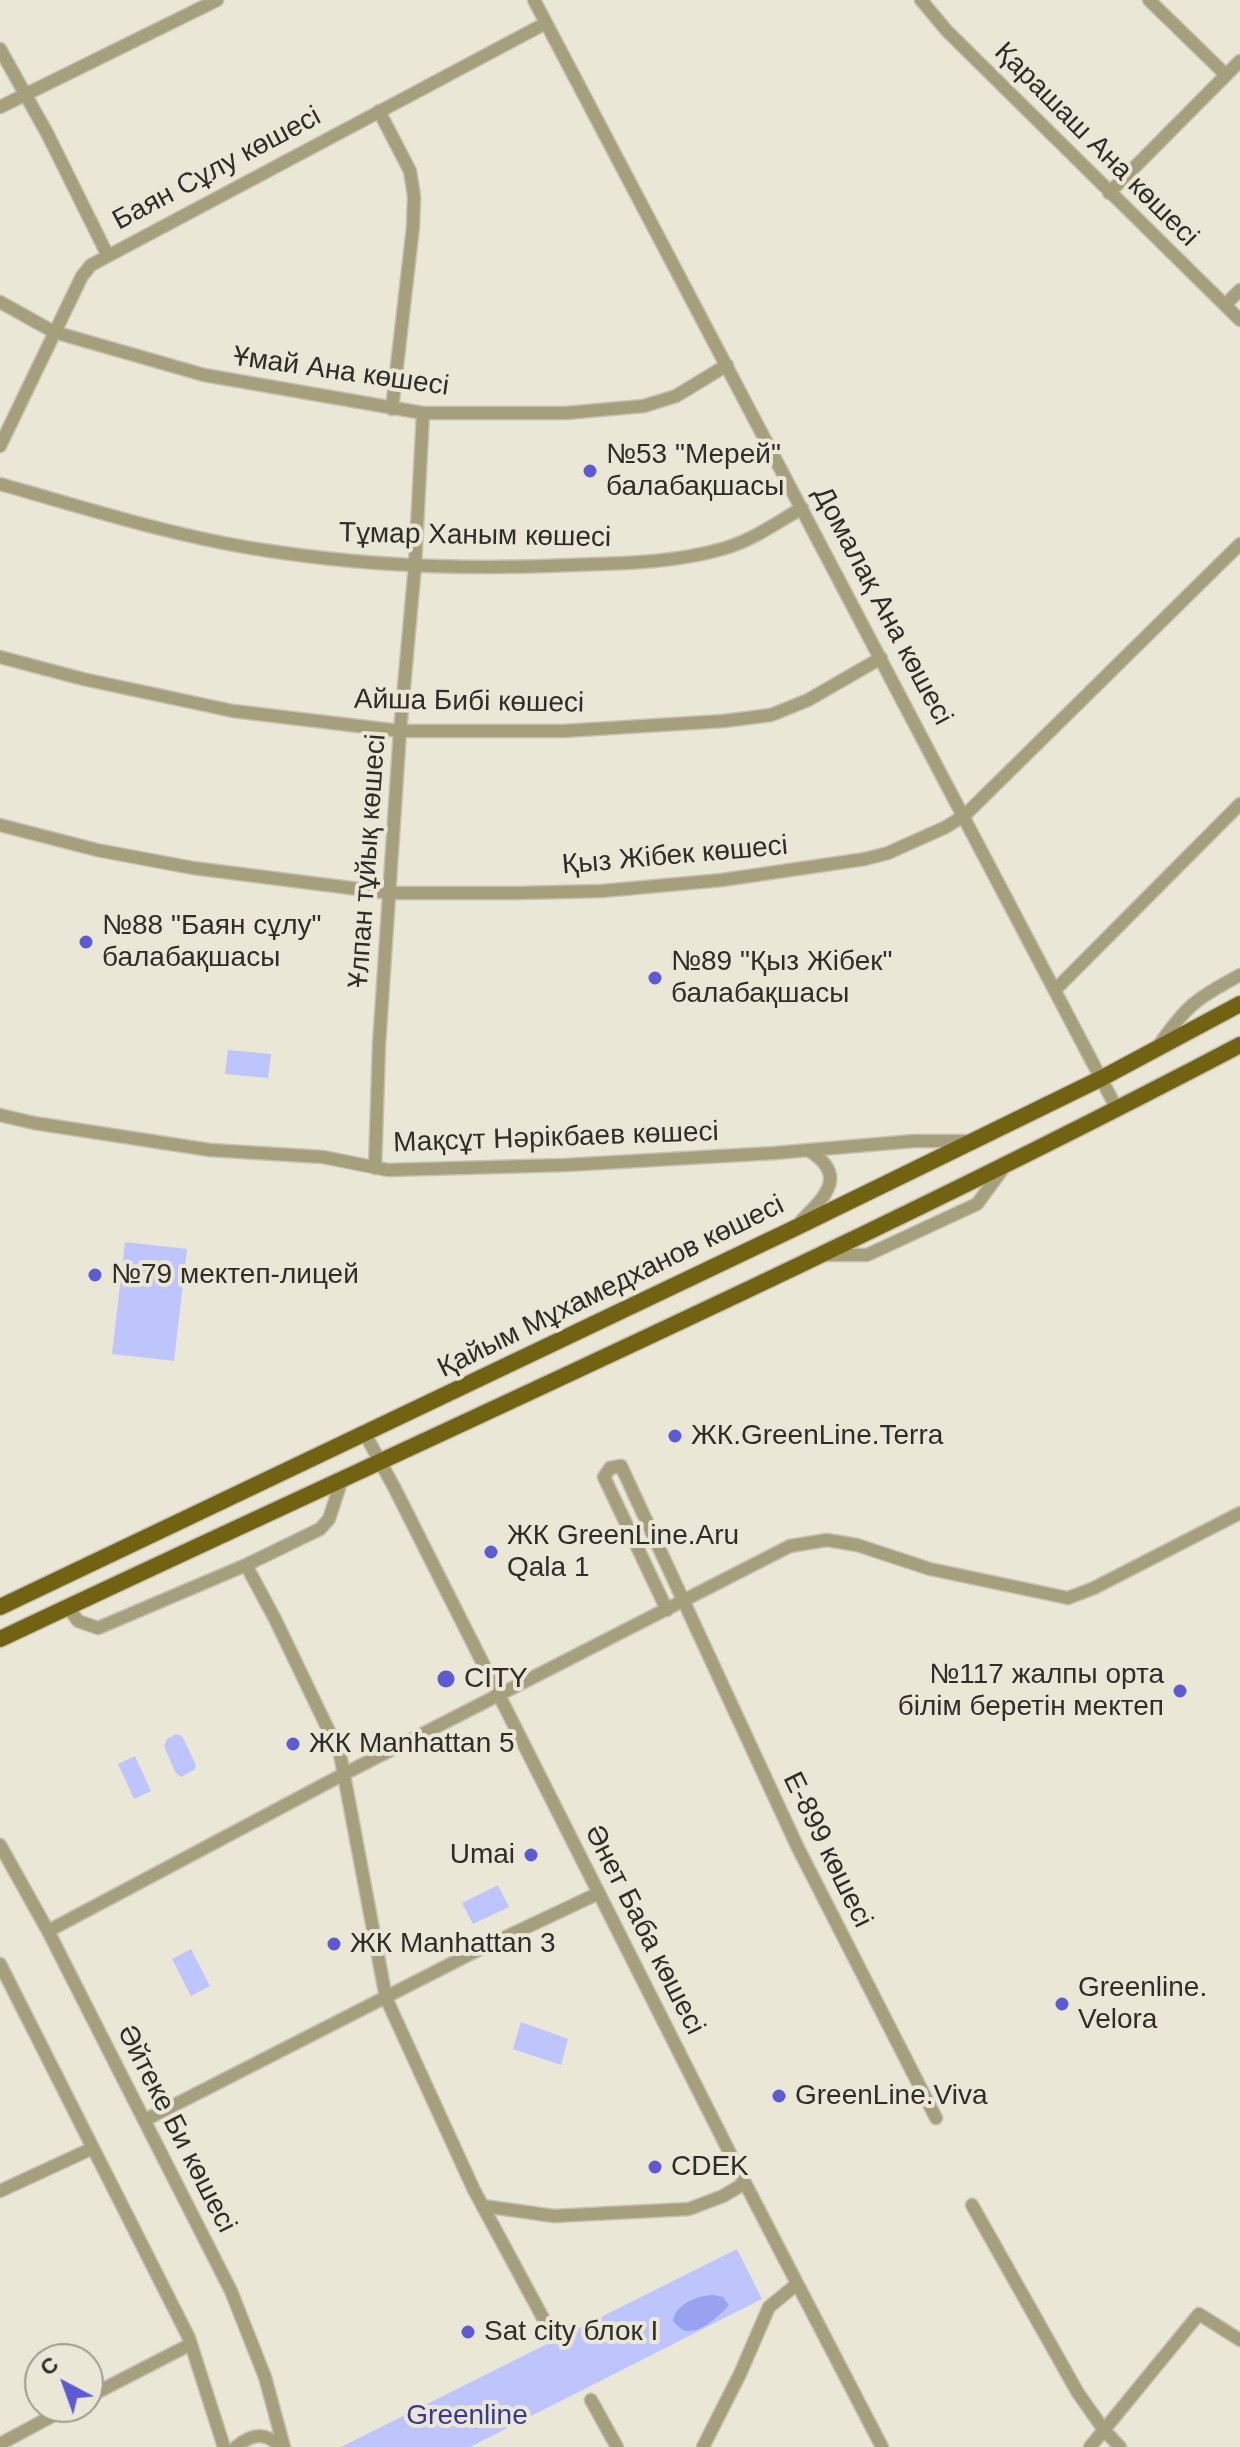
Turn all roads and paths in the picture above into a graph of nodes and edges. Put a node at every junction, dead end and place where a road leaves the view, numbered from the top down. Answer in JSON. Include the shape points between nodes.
{"nodes":[{"id":1,"x":217,"y":0,"type":"edge"},
{"id":2,"x":534,"y":0,"type":"edge"},
{"id":3,"x":921,"y":0,"type":"edge"},
{"id":4,"x":1149,"y":0,"type":"edge"},
{"id":5,"x":546,"y":23,"type":"junction"},
{"id":6,"x":0,"y":49,"type":"edge"},
{"id":7,"x":1240,"y":61,"type":"edge"},
{"id":8,"x":1226,"y":75,"type":"junction"},
{"id":9,"x":25,"y":93,"type":"junction"},
{"id":10,"x":0,"y":107,"type":"edge"},
{"id":11,"x":379,"y":111,"type":"junction"},
{"id":12,"x":1109,"y":193,"type":"junction"},
{"id":13,"x":107,"y":254,"type":"junction"},
{"id":14,"x":1240,"y":290,"type":"edge"},
{"id":15,"x":0,"y":302,"type":"edge"},
{"id":16,"x":1225,"y":305,"type":"junction"},
{"id":17,"x":1240,"y":320,"type":"edge"},
{"id":18,"x":54,"y":332,"type":"junction"},
{"id":19,"x":727,"y":365,"type":"junction"},
{"id":20,"x":392,"y":409,"type":"junction"},
{"id":21,"x":423,"y":413,"type":"junction"},
{"id":22,"x":0,"y":446,"type":"edge"},
{"id":23,"x":0,"y":484,"type":"edge"},
{"id":24,"x":802,"y":508,"type":"junction"},
{"id":25,"x":1240,"y":544,"type":"edge"},
{"id":26,"x":415,"y":565,"type":"junction"},
{"id":27,"x":0,"y":657,"type":"edge"},
{"id":28,"x":881,"y":658,"type":"junction"},
{"id":29,"x":400,"y":731,"type":"junction"},
{"id":30,"x":1240,"y":804,"type":"edge"},
{"id":31,"x":965,"y":815,"type":"junction"},
{"id":32,"x":0,"y":825,"type":"edge"},
{"id":33,"x":390,"y":893,"type":"junction"},
{"id":34,"x":1240,"y":975,"type":"edge"},
{"id":35,"x":1056,"y":989,"type":"junction"},
{"id":36,"x":1240,"y":1004,"type":"edge"},
{"id":37,"x":1240,"y":1045,"type":"edge"},
{"id":38,"x":1156,"y":1049,"type":"junction"},
{"id":39,"x":1102,"y":1078,"type":"junction"},
{"id":40,"x":1117,"y":1109,"type":"junction"},
{"id":41,"x":0,"y":1115,"type":"edge"},
{"id":42,"x":973,"y":1141,"type":"junction"},
{"id":43,"x":808,"y":1150,"type":"junction"},
{"id":44,"x":375,"y":1168,"type":"junction"},
{"id":45,"x":793,"y":1229,"type":"junction"},
{"id":46,"x":365,"y":1434,"type":"junction"},
{"id":47,"x":379,"y":1462,"type":"junction"},
{"id":48,"x":342,"y":1479,"type":"junction"},
{"id":49,"x":1240,"y":1513,"type":"edge"},
{"id":50,"x":246,"y":1565,"type":"junction"},
{"id":51,"x":682,"y":1601,"type":"junction"},
{"id":52,"x":0,"y":1607,"type":"edge"},
{"id":53,"x":68,"y":1607,"type":"junction"},
{"id":54,"x":661,"y":1613,"type":"junction"},
{"id":55,"x":0,"y":1639,"type":"edge"},
{"id":56,"x":498,"y":1695,"type":"junction"},
{"id":57,"x":342,"y":1775,"type":"junction"},
{"id":58,"x":0,"y":1845,"type":"edge"},
{"id":59,"x":5,"y":1863,"type":"edge"},
{"id":60,"x":599,"y":1893,"type":"junction"},
{"id":61,"x":48,"y":1931,"type":"junction"},
{"id":62,"x":0,"y":1964,"type":"edge"},
{"id":63,"x":386,"y":1998,"type":"junction"},
{"id":64,"x":936,"y":2118,"type":"dead end"},
{"id":65,"x":145,"y":2120,"type":"junction"},
{"id":66,"x":93,"y":2148,"type":"junction"},
{"id":67,"x":745,"y":2183,"type":"junction"},
{"id":68,"x":0,"y":2191,"type":"edge"},
{"id":69,"x":972,"y":2205,"type":"dead end"},
{"id":70,"x":483,"y":2206,"type":"junction"},
{"id":71,"x":797,"y":2284,"type":"junction"},
{"id":72,"x":550,"y":2331,"type":"dead end"},
{"id":73,"x":1240,"y":2340,"type":"edge"},
{"id":74,"x":191,"y":2344,"type":"junction"},
{"id":75,"x":104,"y":2389,"type":"edge"},
{"id":76,"x":591,"y":2400,"type":"dead end"},
{"id":77,"x":39,"y":2423,"type":"edge"},
{"id":78,"x":1104,"y":2430,"type":"junction"},
{"id":79,"x":0,"y":2444,"type":"edge"},
{"id":80,"x":224,"y":2447,"type":"edge"},
{"id":81,"x":236,"y":2447,"type":"edge"},
{"id":82,"x":283,"y":2447,"type":"edge"},
{"id":83,"x":617,"y":2447,"type":"edge"},
{"id":84,"x":703,"y":2447,"type":"edge"},
{"id":85,"x":882,"y":2447,"type":"edge"},
{"id":86,"x":1090,"y":2447,"type":"edge"},
{"id":87,"x":1120,"y":2447,"type":"edge"}],
"edges":[{"from":1,"to":9,"type":"street"},
{"from":2,"to":5,"type":"street","name":"Домалақ Ана көшесі"},
{"from":3,"to":12,"type":"street","name":"Қарашаш Ана көшесі"},
{"from":4,"to":8,"type":"street"},
{"from":5,"to":11,"type":"street","name":"Баян Сұлу көшесі"},
{"from":5,"to":19,"type":"street","name":"Домалақ Ана көшесі"},
{"from":6,"to":9,"type":"street"},
{"from":7,"to":8,"type":"street"},
{"from":8,"to":12,"type":"street"},
{"from":9,"to":10,"type":"street"},
{"from":9,"to":13,"type":"street"},
{"from":11,"to":13,"type":"street","name":"Баян Сұлу көшесі"},
{"from":11,"to":20,"type":"street","via":[[410,171],[414,196]]},
{"from":12,"to":16,"type":"street","name":"Қарашаш Ана көшесі"},
{"from":13,"to":18,"type":"street","name":"Баян Сұлу көшесі","via":[[82,276]]},
{"from":14,"to":16,"type":"street"},
{"from":15,"to":18,"type":"street","name":"Ұмай Ана көшесі"},
{"from":16,"to":17,"type":"street","name":"Қарашаш Ана көшесі"},
{"from":18,"to":20,"type":"street","name":"Ұмай Ана көшесі","via":[[204,375]]},
{"from":18,"to":22,"type":"street","name":"Баян Сұлу көшесі"},
{"from":19,"to":21,"type":"street","name":"Ұмай Ана көшесі","via":[[676,396],[644,406],[566,413]]},
{"from":19,"to":24,"type":"street","name":"Домалақ Ана көшесі"},
{"from":20,"to":21,"type":"street","name":"Ұмай Ана көшесі"},
{"from":21,"to":26,"type":"street","name":"Ұлпан тұйық көшесі"},
{"from":23,"to":26,"type":"street","name":"Тұмар Ханым көшесі","via":[[267,551]]},
{"from":24,"to":26,"type":"street","name":"Тұмар Ханым көшесі","via":[[725,549],[692,556],[530,567]]},
{"from":24,"to":28,"type":"street","name":"Домалақ Ана көшесі"},
{"from":25,"to":31,"type":"street","name":"Қыз Жібек көшесі"},
{"from":26,"to":29,"type":"street","name":"Ұлпан тұйық көшесі"},
{"from":27,"to":29,"type":"street","name":"Айша Бибі көшесі","via":[[233,711]]},
{"from":28,"to":29,"type":"street","name":"Айша Бибі көшесі","via":[[771,715],[563,731]]},
{"from":28,"to":31,"type":"street","name":"Домалақ Ана көшесі"},
{"from":29,"to":33,"type":"street","name":"Ұлпан тұйық көшесі"},
{"from":30,"to":35,"type":"street"},
{"from":31,"to":33,"type":"street","name":"Қыз Жібек көшесі","via":[[888,853],[722,880],[602,891]]},
{"from":31,"to":35,"type":"street","name":"Домалақ Ана көшесі"},
{"from":32,"to":33,"type":"street","name":"Қыз Жібек көшесі","via":[[193,868]]},
{"from":33,"to":44,"type":"street","name":"Ұлпан тұйық көшесі"},
{"from":34,"to":38,"type":"street","via":[[1187,1007]]},
{"from":35,"to":39,"type":"street","name":"Домалақ Ана көшесі"},
{"from":36,"to":38,"type":"main road","name":"Қайым Мұхамедханов көшесі"},
{"from":37,"to":40,"type":"main road","name":"Қайым Мұхамедханов көшесі"},
{"from":38,"to":39,"type":"main road","name":"Қайым Мұхамедханов көшесі"},
{"from":39,"to":40,"type":"street","name":"Домалақ Ана көшесі"},
{"from":39,"to":42,"type":"main road","name":"Қайым Мұхамедханов көшесі"},
{"from":40,"to":47,"type":"main road","name":"Қайым Мұхамедханов көшесі"},
{"from":41,"to":44,"type":"street","name":"Мақсұт Нәрікбаев көшесі","via":[[210,1150],[323,1157]]},
{"from":42,"to":43,"type":"street","name":"Мақсұт Нәрікбаев көшесі"},
{"from":42,"to":45,"type":"main road","name":"Қайым Мұхамедханов көшесі"},
{"from":43,"to":44,"type":"street","name":"Мақсұт Нәрікбаев көшесі","via":[[554,1165]]},
{"from":43,"to":45,"type":"street","via":[[823,1159],[830,1176],[828,1194]]},
{"from":45,"to":46,"type":"main road","name":"Қайым Мұхамедханов көшесі"},
{"from":46,"to":47,"type":"street","name":"Әнет Баба көшесі"},
{"from":46,"to":52,"type":"main road","name":"Қайым Мұхамедханов көшесі"},
{"from":47,"to":48,"type":"main road","name":"Қайым Мұхамедханов көшесі"},
{"from":47,"to":56,"type":"street","name":"Әнет Баба көшесі"},
{"from":48,"to":50,"type":"street","via":[[329,1519],[320,1529]]},
{"from":48,"to":53,"type":"main road","name":"Қайым Мұхамедханов көшесі"},
{"from":49,"to":51,"type":"street","via":[[1068,1598],[930,1569],[827,1540],[790,1546]]},
{"from":50,"to":53,"type":"street","via":[[98,1628],[78,1621]]},
{"from":50,"to":57,"type":"street","via":[[340,1754]]},
{"from":51,"to":54,"type":"street"},
{"from":51,"to":54,"type":"street","name":"Е-899 көшесі","via":[[621,1466],[610,1468],[604,1477]]},
{"from":51,"to":64,"type":"street","name":"Е-899 көшесі","via":[[798,1848]]},
{"from":53,"to":55,"type":"main road","name":"Қайым Мұхамедханов көшесі"},
{"from":54,"to":56,"type":"street"},
{"from":56,"to":57,"type":"street"},
{"from":56,"to":60,"type":"street","name":"Әнет Баба көшесі"},
{"from":57,"to":61,"type":"street"},
{"from":57,"to":63,"type":"street"},
{"from":58,"to":59,"type":"street","name":"Әйтеке Би көшесі"},
{"from":59,"to":61,"type":"street","name":"Әйтеке Би көшесі"},
{"from":60,"to":63,"type":"street"},
{"from":60,"to":67,"type":"street","name":"Әнет Баба көшесі"},
{"from":61,"to":65,"type":"street","name":"Әйтеке Би көшесі"},
{"from":62,"to":66,"type":"street"},
{"from":63,"to":65,"type":"street"},
{"from":63,"to":70,"type":"street"},
{"from":65,"to":82,"type":"street","name":"Әйтеке Би көшесі","via":[[231,2291],[265,2377]]},
{"from":66,"to":68,"type":"street"},
{"from":66,"to":74,"type":"street"},
{"from":67,"to":70,"type":"street","via":[[689,2209],[554,2216]]},
{"from":67,"to":71,"type":"street","name":"Әнет Баба көшесі"},
{"from":69,"to":78,"type":"street"},
{"from":70,"to":72,"type":"street"},
{"from":71,"to":84,"type":"street","via":[[769,2307]]},
{"from":71,"to":85,"type":"street","name":"Әнет Баба көшесі"},
{"from":73,"to":78,"type":"street","via":[[1199,2314]]},
{"from":74,"to":75,"type":"street"},
{"from":74,"to":80,"type":"street"},
{"from":76,"to":83,"type":"street"},
{"from":77,"to":79,"type":"street"},
{"from":78,"to":86,"type":"street"},
{"from":78,"to":87,"type":"street"},
{"from":81,"to":82,"type":"street","via":[[260,2435]]}]}
